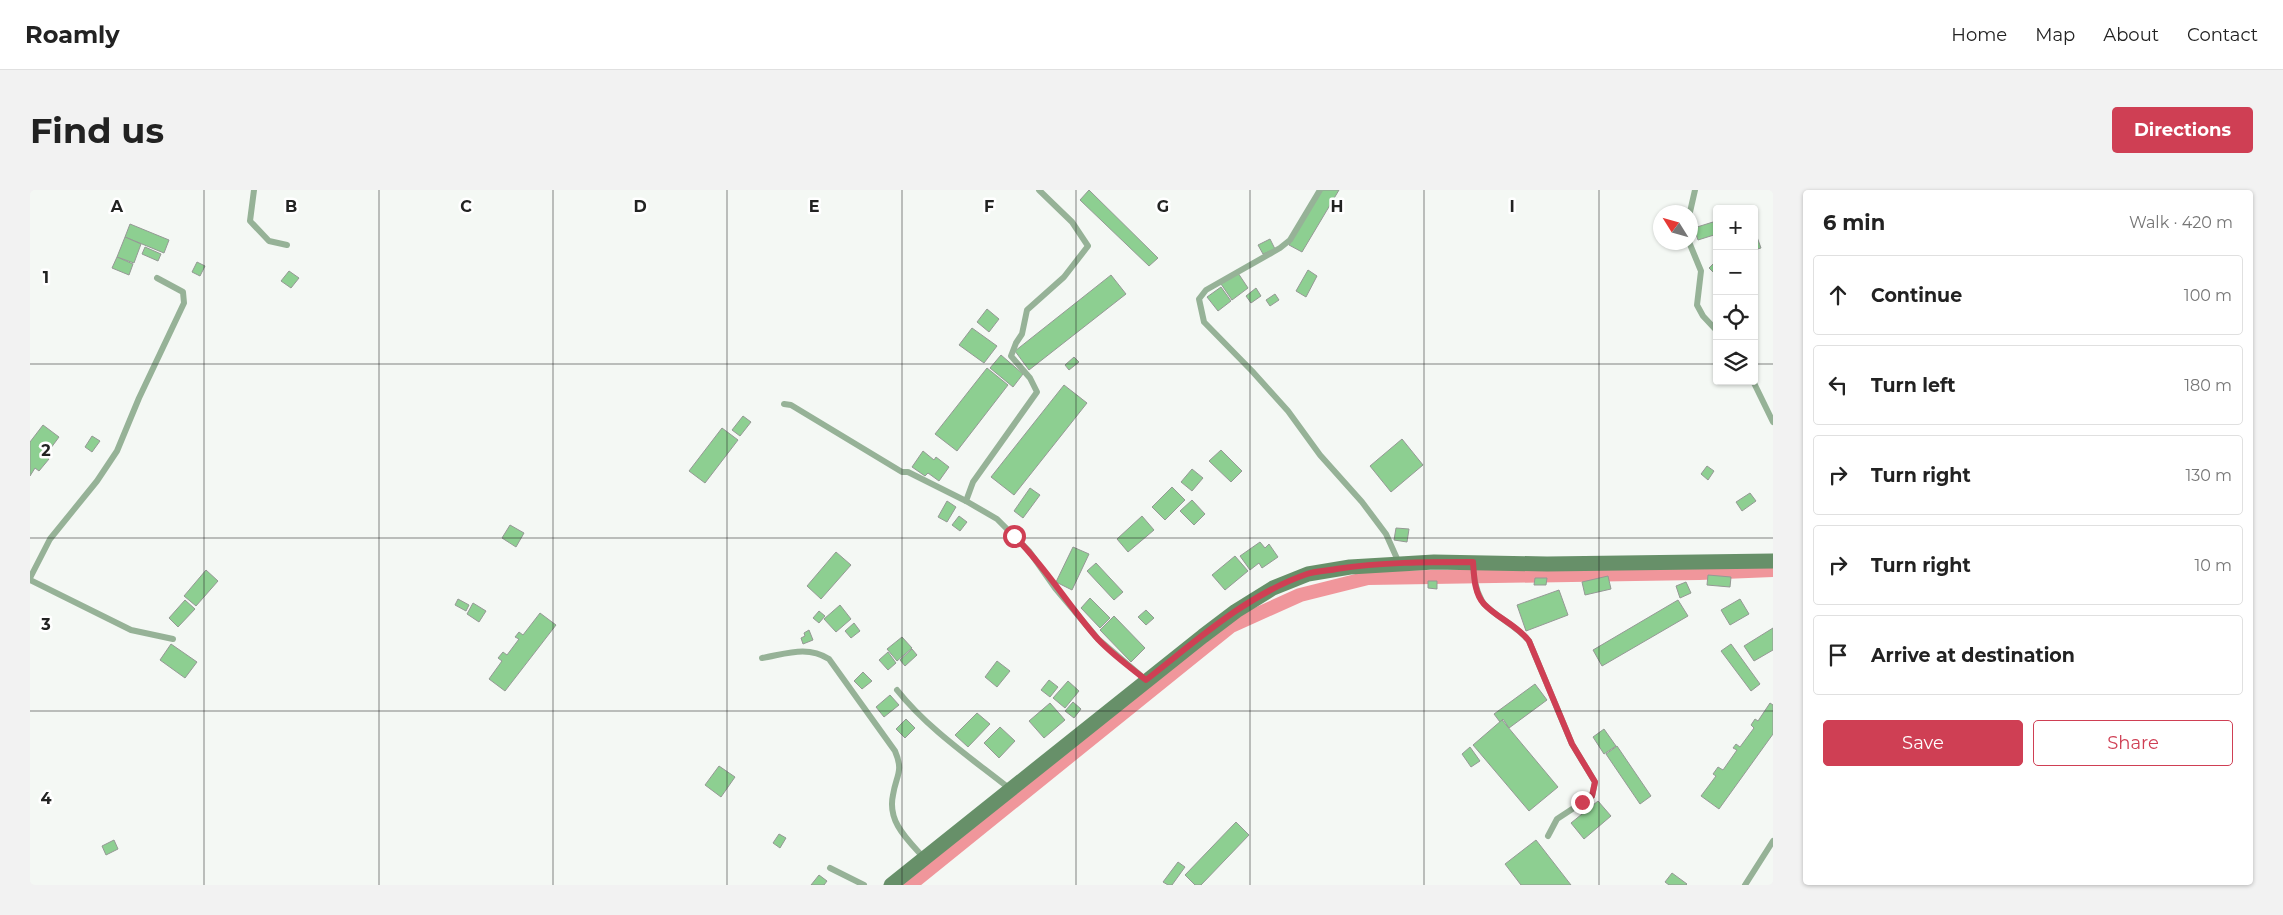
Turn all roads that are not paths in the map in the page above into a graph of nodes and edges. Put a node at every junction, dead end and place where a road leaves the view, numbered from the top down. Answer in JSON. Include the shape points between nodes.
{"nodes":[{"id":1,"x":254,"y":190,"type":"edge"},
{"id":2,"x":1039,"y":190,"type":"edge"},
{"id":3,"x":1320,"y":190,"type":"edge"},
{"id":4,"x":1695,"y":190,"type":"edge"},
{"id":5,"x":1692,"y":205,"type":"edge"},
{"id":6,"x":287,"y":244,"type":"dead end"},
{"id":7,"x":1692,"y":250,"type":"edge"},
{"id":8,"x":157,"y":278,"type":"dead end"},
{"id":9,"x":1713,"y":327,"type":"edge"},
{"id":10,"x":1754,"y":385,"type":"edge"},
{"id":11,"x":784,"y":404,"type":"dead end"},
{"id":12,"x":1773,"y":422,"type":"edge"},
{"id":13,"x":966,"y":501,"type":"junction"},
{"id":14,"x":1773,"y":561,"type":"edge"},
{"id":15,"x":1473,"y":562,"type":"junction"},
{"id":16,"x":1399,"y":563,"type":"junction"},
{"id":17,"x":30,"y":579,"type":"edge"},
{"id":18,"x":173,"y":639,"type":"dead end"},
{"id":19,"x":762,"y":658,"type":"dead end"},
{"id":20,"x":1146,"y":680,"type":"junction"},
{"id":21,"x":898,"y":690,"type":"dead end"},
{"id":22,"x":1010,"y":789,"type":"junction"},
{"id":23,"x":1548,"y":836,"type":"dead end"},
{"id":24,"x":1773,"y":841,"type":"edge"},
{"id":25,"x":924,"y":858,"type":"junction"},
{"id":26,"x":830,"y":868,"type":"dead end"},
{"id":27,"x":898,"y":883,"type":"edge"},
{"id":28,"x":864,"y":885,"type":"edge"},
{"id":29,"x":1745,"y":885,"type":"edge"}],
"edges":[{"from":1,"to":6,"type":"lane","via":[[250,221],[268,241]]},
{"from":2,"to":13,"type":"lane","via":[[1072,222],[1088,246],[1064,277],[1026,310],[1022,334],[1011,356],[1030,378],[1037,392],[973,482]]},
{"from":3,"to":16,"type":"lane","via":[[1290,240],[1206,290],[1199,299],[1204,322],[1270,391],[1362,502],[1386,534]]},
{"from":4,"to":5,"type":"lane"},
{"from":7,"to":9,"type":"lane","via":[[1701,271],[1697,305]]},
{"from":8,"to":17,"type":"lane","via":[[183,292],[184,303],[117,452],[50,539]]},
{"from":10,"to":12,"type":"lane"},
{"from":11,"to":13,"type":"lane","via":[[791,405],[902,472]]},
{"from":13,"to":20,"type":"lane","via":[[996,519],[1024,546],[1098,640]]},
{"from":14,"to":15,"type":"street"},
{"from":15,"to":16,"type":"street"},
{"from":15,"to":23,"type":"lane","via":[[1475,585],[1483,603],[1529,641],[1572,744],[1595,782],[1592,796],[1557,819]]},
{"from":16,"to":20,"type":"street","via":[[1308,574],[1273,588],[1236,611]]},
{"from":17,"to":18,"type":"lane","via":[[131,630]]},
{"from":19,"to":25,"type":"lane","via":[[808,650],[829,659],[895,750],[900,774],[892,796],[894,818],[900,831]]},
{"from":20,"to":22,"type":"street"},
{"from":21,"to":22,"type":"lane","via":[[931,726]]},
{"from":22,"to":25,"type":"street"},
{"from":24,"to":29,"type":"lane"},
{"from":25,"to":27,"type":"street"},
{"from":26,"to":28,"type":"lane"}]}
